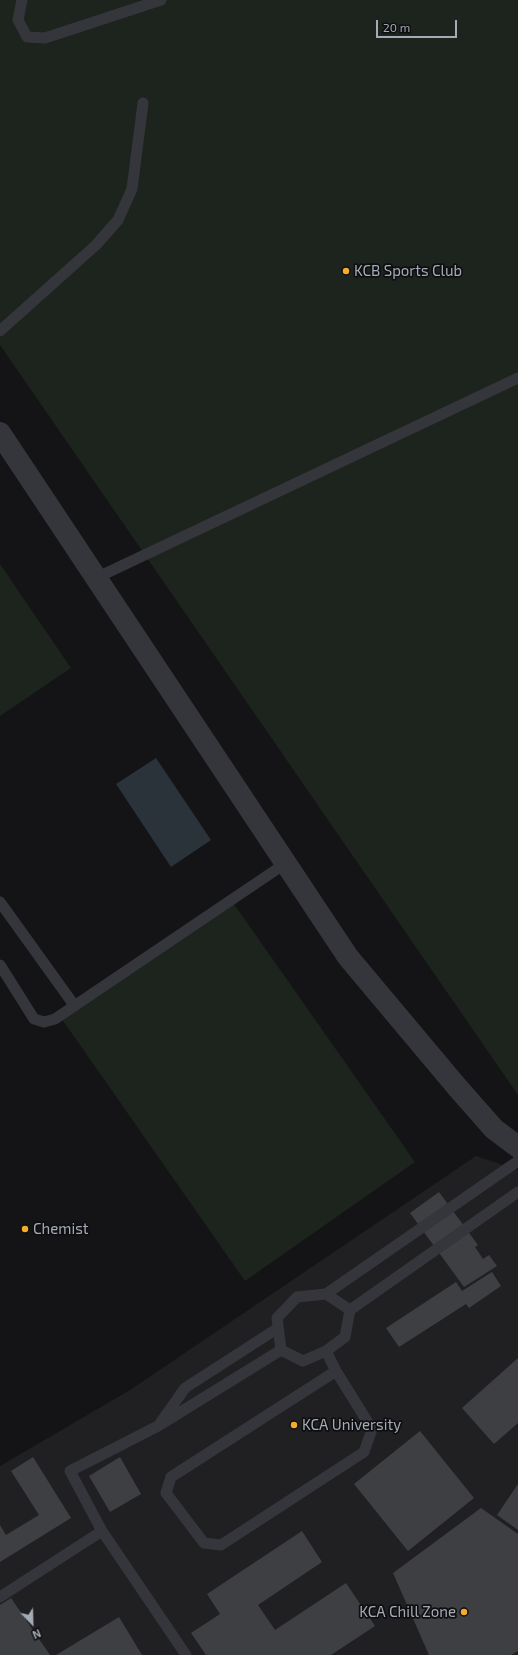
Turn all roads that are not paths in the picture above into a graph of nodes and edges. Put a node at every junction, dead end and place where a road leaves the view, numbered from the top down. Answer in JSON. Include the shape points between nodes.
{"nodes":[{"id":1,"x":22,"y":0,"type":"edge"},
{"id":2,"x":161,"y":0,"type":"edge"},
{"id":3,"x":149,"y":3,"type":"edge"},
{"id":4,"x":143,"y":103,"type":"dead end"},
{"id":5,"x":0,"y":331,"type":"edge"},
{"id":6,"x":518,"y":378,"type":"edge"},
{"id":7,"x":0,"y":433,"type":"edge"},
{"id":8,"x":96,"y":578,"type":"junction"},
{"id":9,"x":286,"y":863,"type":"junction"},
{"id":10,"x":0,"y":902,"type":"edge"},
{"id":11,"x":0,"y":965,"type":"edge"},
{"id":12,"x":74,"y":1005,"type":"junction"},
{"id":13,"x":518,"y":1147,"type":"edge"},
{"id":14,"x":518,"y":1161,"type":"edge"},
{"id":15,"x":518,"y":1192,"type":"edge"},
{"id":16,"x":326,"y":1294,"type":"junction"},
{"id":17,"x":350,"y":1310,"type":"junction"},
{"id":18,"x":278,"y":1328,"type":"junction"},
{"id":19,"x":281,"y":1350,"type":"junction"},
{"id":20,"x":326,"y":1351,"type":"junction"},
{"id":21,"x":336,"y":1370,"type":"junction"},
{"id":22,"x":158,"y":1426,"type":"junction"},
{"id":23,"x":102,"y":1531,"type":"junction"},
{"id":24,"x":0,"y":1597,"type":"edge"},
{"id":25,"x":186,"y":1655,"type":"edge"}],
"edges":[{"from":1,"to":3,"type":"lane","via":[[18,20],[27,37],[45,38]]},
{"from":2,"to":3,"type":"lane"},
{"from":4,"to":5,"type":"lane","via":[[132,189],[118,220],[96,245]]},
{"from":6,"to":8,"type":"lane"},
{"from":7,"to":8,"type":"street"},
{"from":8,"to":9,"type":"street"},
{"from":9,"to":12,"type":"lane"},
{"from":9,"to":13,"type":"street","via":[[348,957],[494,1129]]},
{"from":10,"to":12,"type":"lane"},
{"from":11,"to":12,"type":"lane","via":[[34,1019],[44,1022],[55,1019]]},
{"from":14,"to":16,"type":"lane"},
{"from":15,"to":17,"type":"lane"},
{"from":16,"to":17,"type":"lane"},
{"from":16,"to":18,"type":"lane","via":[[297,1298],[277,1318]]},
{"from":17,"to":20,"type":"lane","via":[[345,1337]]},
{"from":18,"to":19,"type":"lane"},
{"from":18,"to":22,"type":"lane","via":[[185,1388]]},
{"from":19,"to":20,"type":"lane","via":[[303,1361]]},
{"from":19,"to":22,"type":"lane"},
{"from":20,"to":21,"type":"lane"},
{"from":21,"to":21,"type":"lane","via":[[372,1429],[364,1452],[222,1544],[204,1543],[166,1493],[171,1477]]},
{"from":22,"to":23,"type":"lane","via":[[70,1471]]},
{"from":23,"to":24,"type":"lane"},
{"from":23,"to":25,"type":"lane"}]}
